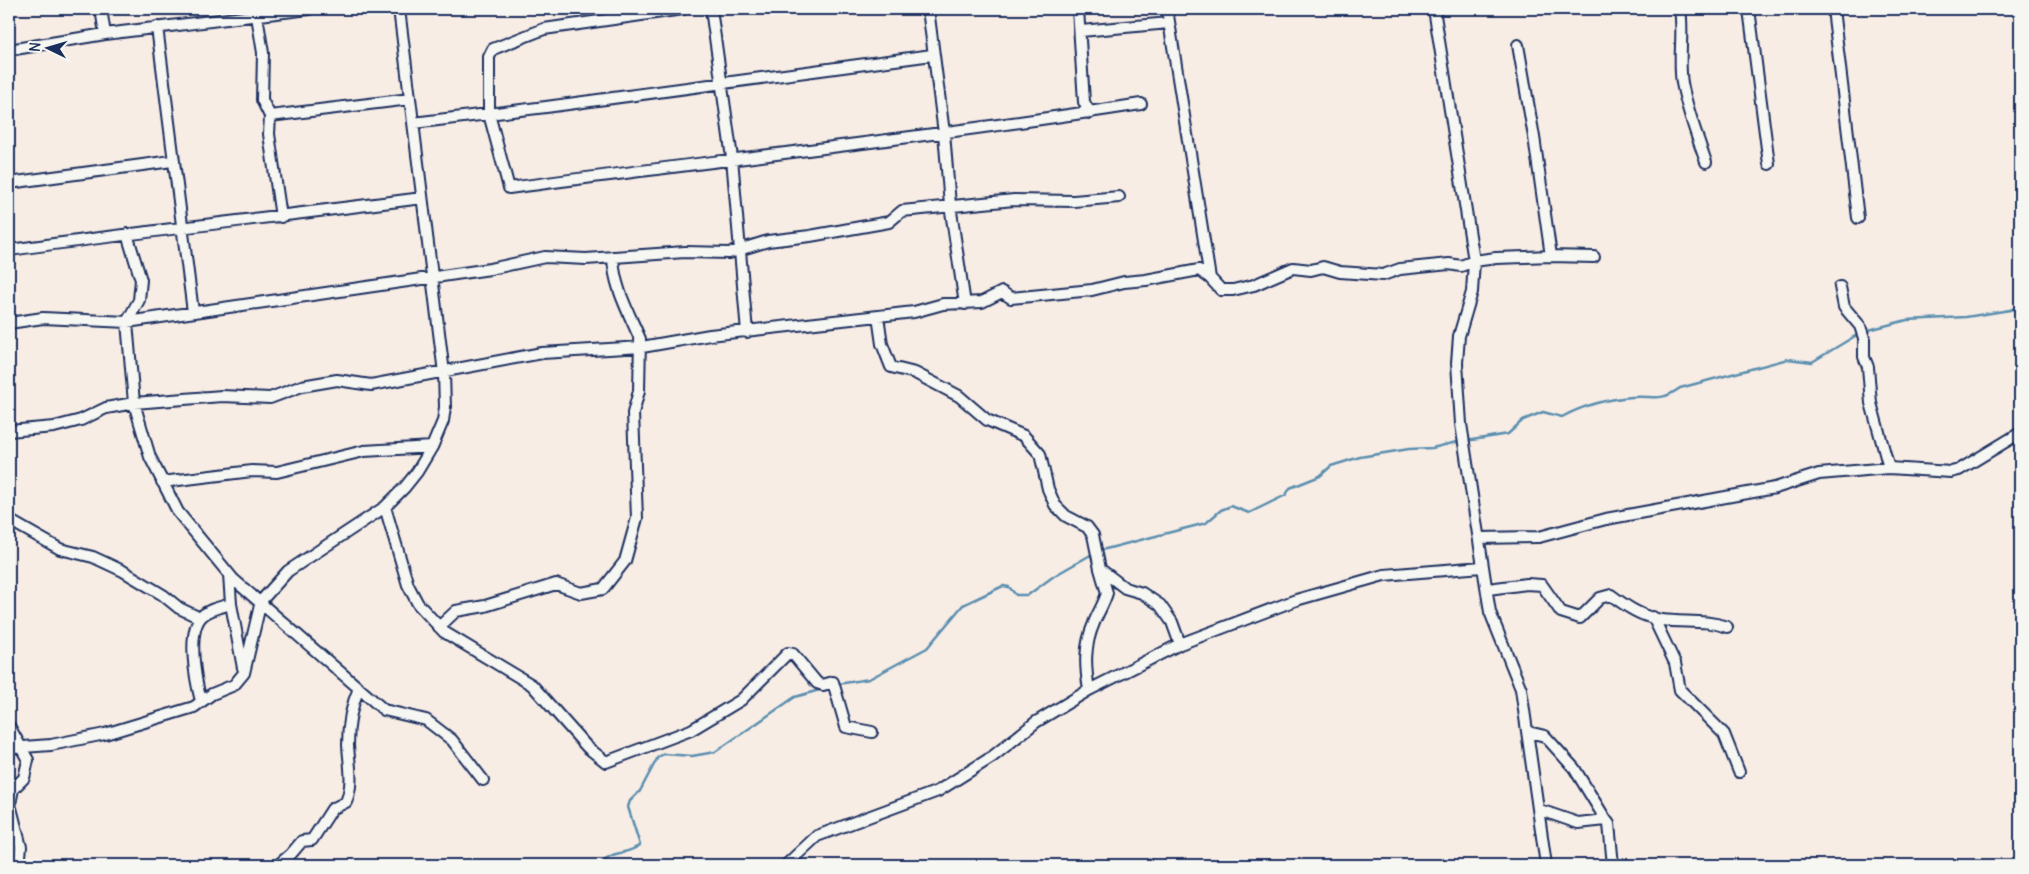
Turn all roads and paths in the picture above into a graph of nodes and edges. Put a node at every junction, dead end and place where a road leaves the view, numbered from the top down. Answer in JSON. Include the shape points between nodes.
{"nodes":[{"id":1,"x":101,"y":9,"type":"edge"},
{"id":2,"x":309,"y":9,"type":"edge"},
{"id":3,"x":399,"y":9,"type":"edge"},
{"id":4,"x":683,"y":9,"type":"edge"},
{"id":5,"x":711,"y":9,"type":"edge"},
{"id":6,"x":928,"y":9,"type":"edge"},
{"id":7,"x":1078,"y":9,"type":"edge"},
{"id":8,"x":1167,"y":9,"type":"edge"},
{"id":9,"x":1434,"y":9,"type":"edge"},
{"id":10,"x":1680,"y":9,"type":"edge"},
{"id":11,"x":1749,"y":9,"type":"edge"},
{"id":12,"x":1833,"y":9,"type":"edge"},
{"id":13,"x":257,"y":16,"type":"junction"},
{"id":14,"x":1169,"y":23,"type":"junction"},
{"id":15,"x":157,"y":28,"type":"junction"},
{"id":16,"x":1081,"y":31,"type":"junction"},
{"id":17,"x":105,"y":34,"type":"junction"},
{"id":18,"x":1518,"y":45,"type":"dead end"},
{"id":19,"x":9,"y":50,"type":"edge"},
{"id":20,"x":932,"y":55,"type":"junction"},
{"id":21,"x":720,"y":83,"type":"junction"},
{"id":22,"x":410,"y":99,"type":"junction"},
{"id":23,"x":1141,"y":104,"type":"dead end"},
{"id":24,"x":1090,"y":113,"type":"junction"},
{"id":25,"x":489,"y":114,"type":"junction"},
{"id":26,"x":270,"y":116,"type":"junction"},
{"id":27,"x":413,"y":123,"type":"junction"},
{"id":28,"x":944,"y":133,"type":"junction"},
{"id":29,"x":732,"y":158,"type":"junction"},
{"id":30,"x":172,"y":161,"type":"junction"},
{"id":31,"x":1706,"y":162,"type":"dead end"},
{"id":32,"x":1769,"y":164,"type":"dead end"},
{"id":33,"x":9,"y":183,"type":"edge"},
{"id":34,"x":422,"y":198,"type":"junction"},
{"id":35,"x":1119,"y":198,"type":"dead end"},
{"id":36,"x":950,"y":205,"type":"junction"},
{"id":37,"x":281,"y":217,"type":"junction"},
{"id":38,"x":1858,"y":218,"type":"dead end"},
{"id":39,"x":181,"y":226,"type":"junction"},
{"id":40,"x":127,"y":234,"type":"junction"},
{"id":41,"x":740,"y":249,"type":"junction"},
{"id":42,"x":9,"y":250,"type":"edge"},
{"id":43,"x":1551,"y":256,"type":"junction"},
{"id":44,"x":614,"y":257,"type":"junction"},
{"id":45,"x":1594,"y":257,"type":"dead end"},
{"id":46,"x":1474,"y":261,"type":"junction"},
{"id":47,"x":432,"y":277,"type":"junction"},
{"id":48,"x":1210,"y":278,"type":"junction"},
{"id":49,"x":1840,"y":287,"type":"dead end"},
{"id":50,"x":965,"y":304,"type":"junction"},
{"id":51,"x":193,"y":312,"type":"junction"},
{"id":52,"x":878,"y":316,"type":"junction"},
{"id":53,"x":127,"y":322,"type":"junction"},
{"id":54,"x":9,"y":323,"type":"edge"},
{"id":55,"x":747,"y":332,"type":"junction"},
{"id":56,"x":642,"y":346,"type":"junction"},
{"id":57,"x":444,"y":373,"type":"junction"},
{"id":58,"x":134,"y":403,"type":"junction"},
{"id":59,"x":9,"y":431,"type":"edge"},
{"id":60,"x":2020,"y":433,"type":"edge"},
{"id":61,"x":432,"y":447,"type":"junction"},
{"id":62,"x":1889,"y":468,"type":"junction"},
{"id":63,"x":162,"y":482,"type":"junction"},
{"id":64,"x":385,"y":507,"type":"junction"},
{"id":65,"x":9,"y":520,"type":"edge"},
{"id":66,"x":1480,"y":538,"type":"junction"},
{"id":67,"x":1482,"y":567,"type":"junction"},
{"id":68,"x":1100,"y":569,"type":"junction"},
{"id":69,"x":229,"y":574,"type":"junction"},
{"id":70,"x":1488,"y":589,"type":"junction"},
{"id":71,"x":261,"y":601,"type":"junction"},
{"id":72,"x":231,"y":604,"type":"junction"},
{"id":73,"x":1653,"y":617,"type":"junction"},
{"id":74,"x":200,"y":618,"type":"junction"},
{"id":75,"x":1727,"y":626,"type":"dead end"},
{"id":76,"x":439,"y":627,"type":"junction"},
{"id":77,"x":1180,"y":644,"type":"junction"},
{"id":78,"x":244,"y":674,"type":"junction"},
{"id":79,"x":359,"y":688,"type":"junction"},
{"id":80,"x":1089,"y":690,"type":"junction"},
{"id":81,"x":201,"y":701,"type":"junction"},
{"id":82,"x":9,"y":726,"type":"edge"},
{"id":83,"x":872,"y":732,"type":"dead end"},
{"id":84,"x":1528,"y":732,"type":"junction"},
{"id":85,"x":14,"y":748,"type":"edge"},
{"id":86,"x":1739,"y":772,"type":"dead end"},
{"id":87,"x":483,"y":780,"type":"dead end"},
{"id":88,"x":1540,"y":810,"type":"junction"},
{"id":89,"x":1606,"y":820,"type":"junction"},
{"id":90,"x":19,"y":865,"type":"edge"},
{"id":91,"x":278,"y":865,"type":"edge"},
{"id":92,"x":786,"y":865,"type":"edge"},
{"id":93,"x":1546,"y":865,"type":"edge"},
{"id":94,"x":1613,"y":865,"type":"edge"}],
"edges":[{"from":1,"to":17,"type":"street"},
{"from":2,"to":13,"type":"street"},
{"from":3,"to":22,"type":"street"},
{"from":4,"to":25,"type":"street","via":[[544,29],[493,49],[489,57]]},
{"from":5,"to":21,"type":"street"},
{"from":6,"to":20,"type":"street"},
{"from":7,"to":16,"type":"street"},
{"from":8,"to":14,"type":"street"},
{"from":9,"to":46,"type":"street"},
{"from":10,"to":31,"type":"street","via":[[1682,83]]},
{"from":11,"to":32,"type":"street"},
{"from":12,"to":38,"type":"street"},
{"from":13,"to":15,"type":"street"},
{"from":13,"to":26,"type":"street","via":[[263,53],[262,100]]},
{"from":14,"to":16,"type":"street"},
{"from":14,"to":48,"type":"street"},
{"from":15,"to":17,"type":"street"},
{"from":15,"to":30,"type":"street"},
{"from":16,"to":24,"type":"street","via":[[1084,102]]},
{"from":17,"to":19,"type":"street"},
{"from":18,"to":43,"type":"street"},
{"from":20,"to":21,"type":"street"},
{"from":20,"to":28,"type":"street"},
{"from":21,"to":25,"type":"street"},
{"from":21,"to":29,"type":"street"},
{"from":22,"to":26,"type":"street"},
{"from":22,"to":27,"type":"street"},
{"from":23,"to":24,"type":"street"},
{"from":24,"to":28,"type":"street"},
{"from":25,"to":27,"type":"street"},
{"from":25,"to":29,"type":"street","via":[[509,188]]},
{"from":26,"to":37,"type":"street","via":[[269,134]]},
{"from":27,"to":34,"type":"street"},
{"from":28,"to":29,"type":"street"},
{"from":28,"to":36,"type":"street"},
{"from":29,"to":41,"type":"street"},
{"from":30,"to":33,"type":"street"},
{"from":30,"to":39,"type":"street"},
{"from":34,"to":37,"type":"street"},
{"from":34,"to":47,"type":"street"},
{"from":35,"to":36,"type":"street"},
{"from":36,"to":41,"type":"street","via":[[902,211],[889,222],[768,241]]},
{"from":36,"to":50,"type":"street"},
{"from":37,"to":39,"type":"street"},
{"from":39,"to":40,"type":"street"},
{"from":39,"to":51,"type":"street"},
{"from":40,"to":42,"type":"street"},
{"from":40,"to":53,"type":"street","via":[[141,280],[139,300]]},
{"from":41,"to":44,"type":"street","via":[[729,253],[685,252]]},
{"from":41,"to":55,"type":"street"},
{"from":43,"to":45,"type":"street"},
{"from":43,"to":46,"type":"street"},
{"from":44,"to":47,"type":"street","via":[[545,257]]},
{"from":44,"to":56,"type":"street","via":[[618,290]]},
{"from":46,"to":48,"type":"street","via":[[1461,266],[1449,264],[1400,269],[1384,275],[1340,272],[1323,267],[1311,270],[1293,268],[1271,279],[1233,290],[1221,290]]},
{"from":46,"to":66,"type":"street","via":[[1472,292],[1459,336],[1457,363],[1461,424]]},
{"from":47,"to":51,"type":"street"},
{"from":47,"to":57,"type":"street"},
{"from":48,"to":50,"type":"street","via":[[1199,270],[1092,290],[1011,298],[1002,292],[982,302]]},
{"from":49,"to":62,"type":"street","via":[[1844,307],[1860,326],[1864,338],[1871,403]]},
{"from":50,"to":52,"type":"street","via":[[943,304],[914,312]]},
{"from":51,"to":53,"type":"street"},
{"from":52,"to":55,"type":"street"},
{"from":52,"to":68,"type":"street","via":[[882,344],[891,367],[914,373],[959,396],[987,420],[1024,436],[1040,454],[1055,504],[1093,535]]},
{"from":53,"to":54,"type":"street","via":[[43,318]]},
{"from":53,"to":58,"type":"street"},
{"from":55,"to":56,"type":"street"},
{"from":56,"to":57,"type":"street","via":[[542,353]]},
{"from":56,"to":76,"type":"street","via":[[639,391],[633,413],[637,518],[625,561],[604,589],[581,593],[556,584],[485,606],[456,611]]},
{"from":57,"to":58,"type":"street","via":[[371,385],[338,380],[302,386],[270,398],[222,396]]},
{"from":57,"to":61,"type":"street","via":[[444,414]]},
{"from":58,"to":59,"type":"street","via":[[106,408],[81,420],[54,427]]},
{"from":58,"to":63,"type":"street","via":[[150,456]]},
{"from":60,"to":62,"type":"street","via":[[1959,470]]},
{"from":61,"to":63,"type":"street","via":[[364,451],[277,472],[252,471]]},
{"from":61,"to":64,"type":"street","via":[[405,488]]},
{"from":62,"to":66,"type":"street","via":[[1819,474],[1775,488],[1606,519],[1538,537]]},
{"from":63,"to":69,"type":"street","via":[[178,512]]},
{"from":64,"to":71,"type":"street","via":[[288,571]]},
{"from":64,"to":76,"type":"street","via":[[408,585],[418,604]]},
{"from":65,"to":74,"type":"street","via":[[60,549],[92,557],[123,571]]},
{"from":66,"to":67,"type":"street"},
{"from":67,"to":70,"type":"street"},
{"from":67,"to":77,"type":"street","via":[[1384,574],[1296,600]]},
{"from":68,"to":77,"type":"street","via":[[1125,588],[1142,593],[1160,605],[1172,622]]},
{"from":68,"to":80,"type":"street","via":[[1107,593],[1087,643],[1085,665]]},
{"from":69,"to":71,"type":"street"},
{"from":69,"to":72,"type":"street"},
{"from":70,"to":73,"type":"street","via":[[1542,585],[1561,612],[1580,618],[1600,598],[1611,595],[1631,610]]},
{"from":70,"to":84,"type":"street","via":[[1490,612],[1521,689]]},
{"from":71,"to":78,"type":"street"},
{"from":71,"to":79,"type":"street"},
{"from":72,"to":74,"type":"street"},
{"from":72,"to":78,"type":"street"},
{"from":73,"to":75,"type":"street","via":[[1712,621]]},
{"from":73,"to":86,"type":"street","via":[[1675,663],[1680,690],[1724,734]]},
{"from":74,"to":81,"type":"street","via":[[194,647],[196,685]]},
{"from":76,"to":83,"type":"street","via":[[532,684],[586,747],[606,762],[692,730],[740,700],[788,653],[793,654],[817,683],[834,685],[846,727]]},
{"from":77,"to":80,"type":"street"},
{"from":78,"to":81,"type":"street","via":[[234,685]]},
{"from":79,"to":87,"type":"street","via":[[384,710],[426,720],[452,740]]},
{"from":79,"to":91,"type":"street","via":[[350,717],[351,790],[346,802],[332,809],[312,840],[302,841]]},
{"from":80,"to":92,"type":"street","via":[[1036,722],[992,757],[938,791],[817,836]]},
{"from":81,"to":85,"type":"street","via":[[105,734]]},
{"from":82,"to":85,"type":"street"},
{"from":84,"to":88,"type":"street"},
{"from":84,"to":89,"type":"street","via":[[1545,736],[1574,768]]},
{"from":85,"to":90,"type":"street","via":[[28,760],[24,778],[13,788],[10,804],[21,848]]},
{"from":88,"to":89,"type":"street","via":[[1578,822]]},
{"from":88,"to":93,"type":"street"},
{"from":89,"to":94,"type":"street"}]}
